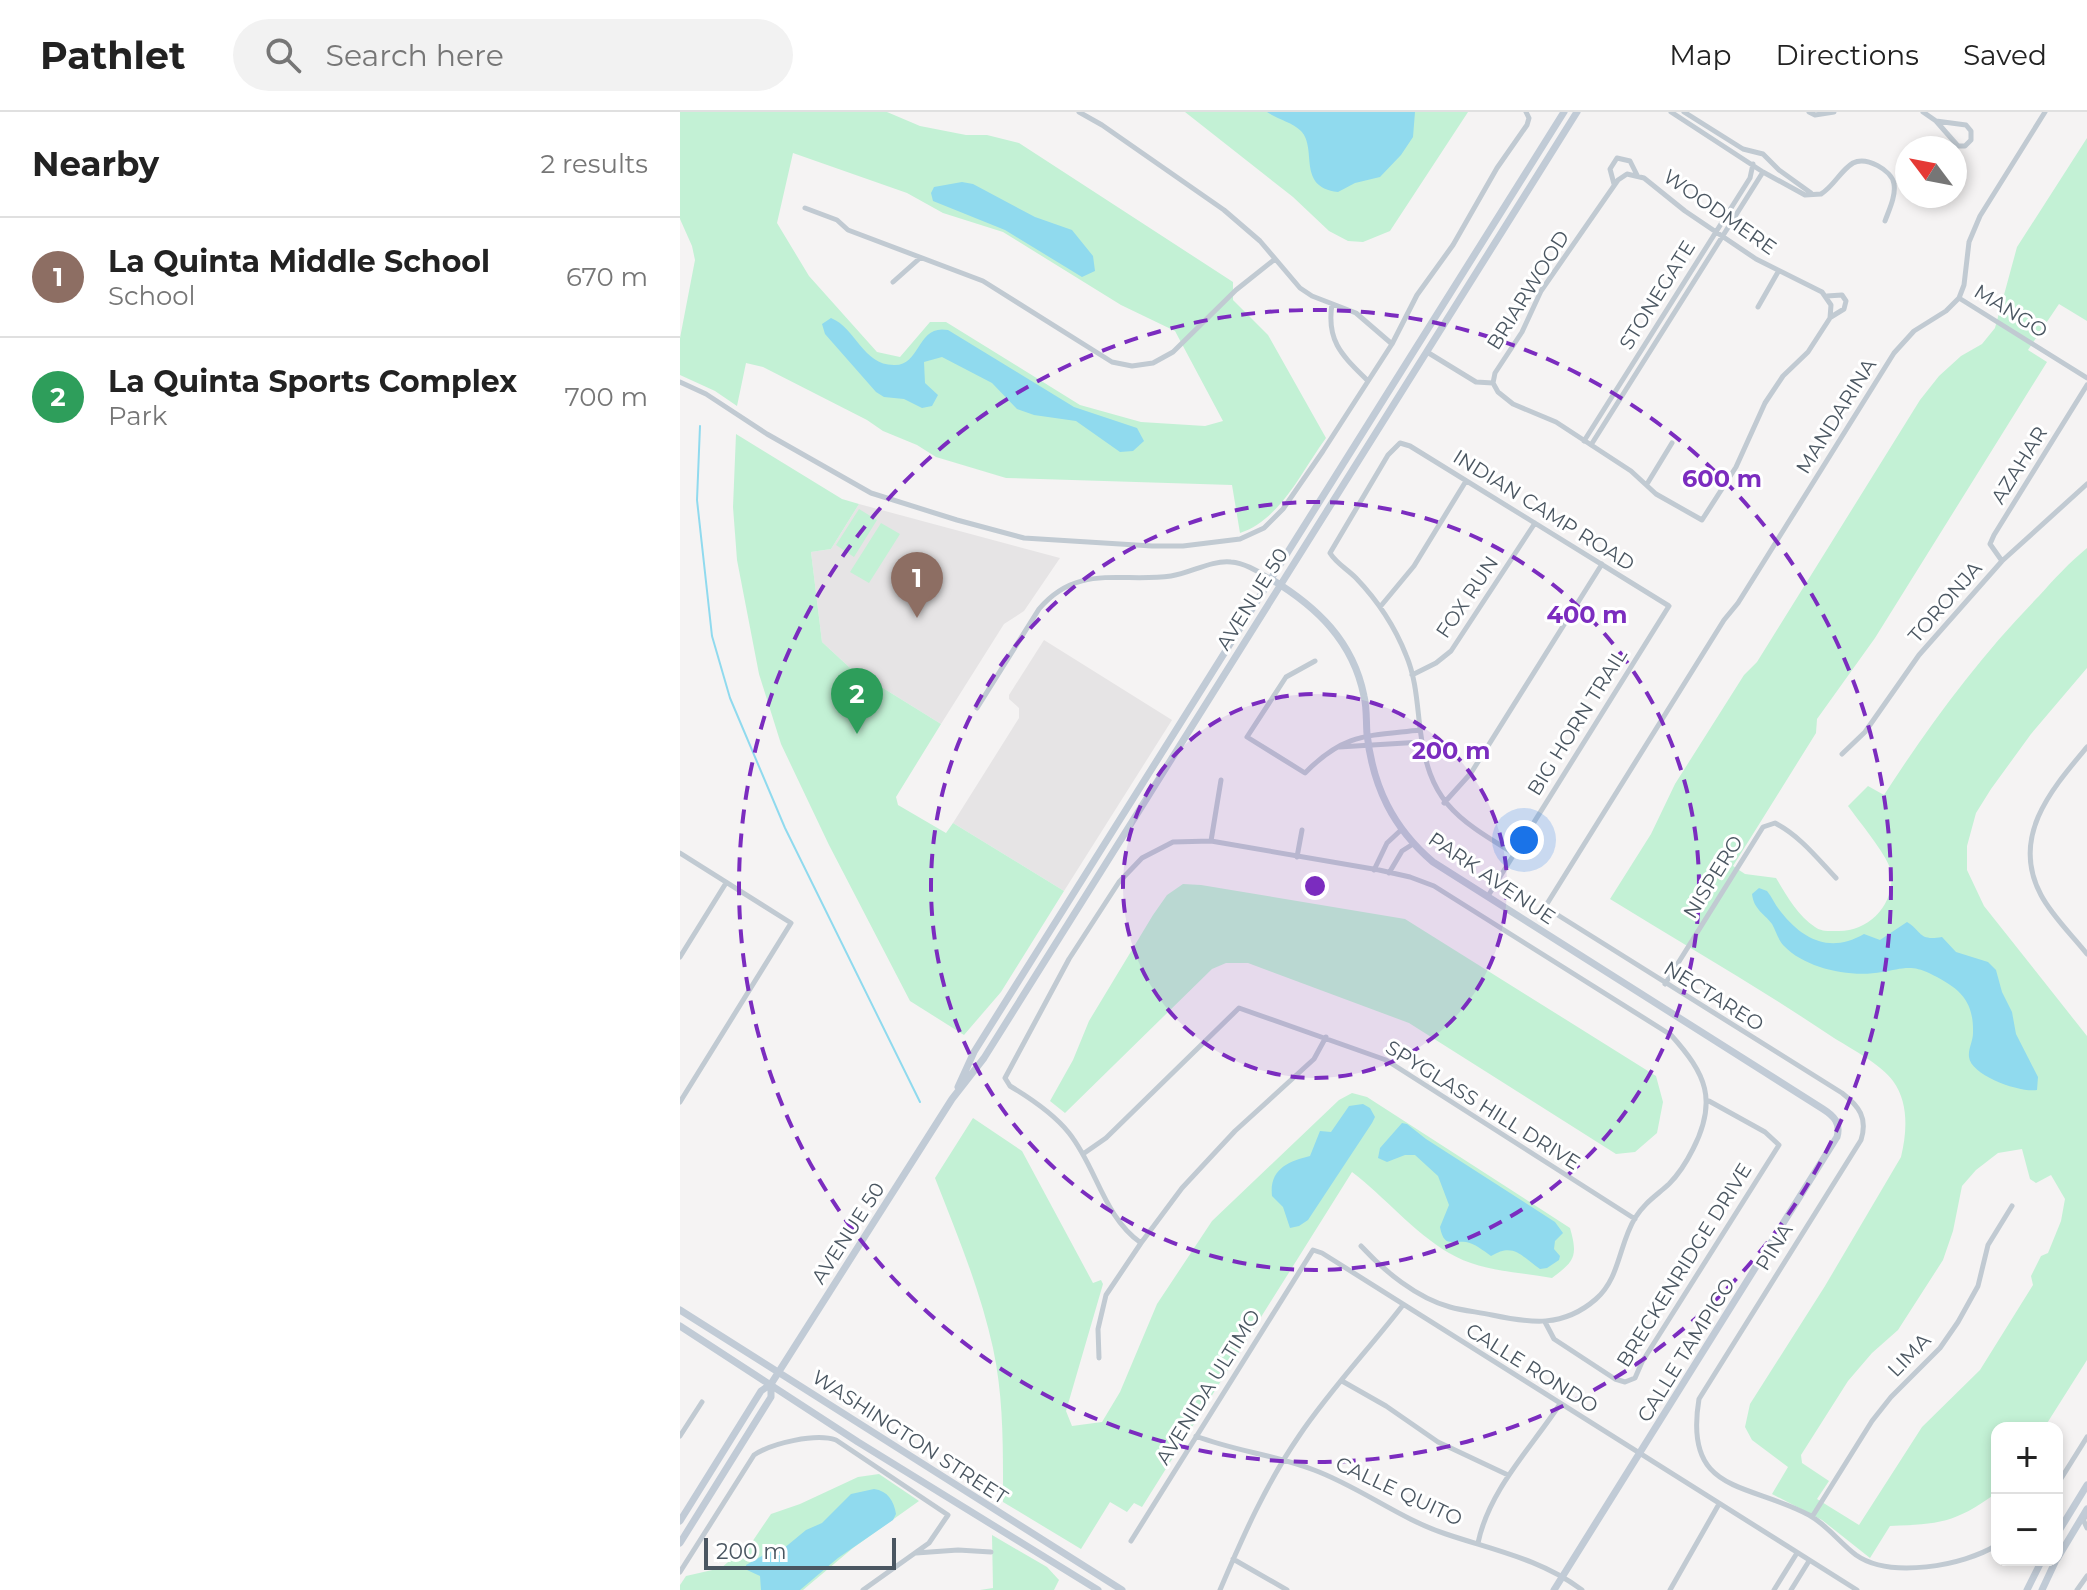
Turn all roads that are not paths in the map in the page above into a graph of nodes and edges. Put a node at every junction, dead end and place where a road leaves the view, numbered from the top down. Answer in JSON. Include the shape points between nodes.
{"nodes":[{"id":1,"x":1079,"y":112,"type":"edge"},
{"id":2,"x":1526,"y":112,"type":"edge"},
{"id":3,"x":1564,"y":112,"type":"edge"},
{"id":4,"x":1577,"y":112,"type":"edge"},
{"id":5,"x":1671,"y":112,"type":"edge"},
{"id":6,"x":1684,"y":112,"type":"edge"},
{"id":7,"x":1809,"y":112,"type":"edge"},
{"id":8,"x":1831,"y":112,"type":"edge"},
{"id":9,"x":1923,"y":112,"type":"edge"},
{"id":10,"x":2045,"y":112,"type":"edge"},
{"id":11,"x":1936,"y":121,"type":"junction"},
{"id":12,"x":1769,"y":160,"type":"junction"},
{"id":13,"x":1753,"y":164,"type":"junction"},
{"id":14,"x":1762,"y":171,"type":"junction"},
{"id":15,"x":1637,"y":175,"type":"junction"},
{"id":16,"x":1622,"y":177,"type":"joint"},
{"id":17,"x":1614,"y":185,"type":"junction"},
{"id":18,"x":1812,"y":194,"type":"junction"},
{"id":19,"x":805,"y":208,"type":"dead end"},
{"id":20,"x":1885,"y":221,"type":"dead end"},
{"id":21,"x":1719,"y":234,"type":"junction"},
{"id":22,"x":920,"y":258,"type":"junction"},
{"id":23,"x":1275,"y":259,"type":"junction"},
{"id":24,"x":1778,"y":272,"type":"junction"},
{"id":25,"x":893,"y":282,"type":"dead end"},
{"id":26,"x":1826,"y":296,"type":"junction"},
{"id":27,"x":1959,"y":298,"type":"junction"},
{"id":28,"x":1676,"y":302,"type":"junction"},
{"id":29,"x":1332,"y":304,"type":"junction"},
{"id":30,"x":1758,"y":307,"type":"dead end"},
{"id":31,"x":1831,"y":315,"type":"junction"},
{"id":32,"x":1659,"y":321,"type":"junction"},
{"id":33,"x":1666,"y":326,"type":"junction"},
{"id":34,"x":1648,"y":339,"type":"junction"},
{"id":35,"x":1392,"y":344,"type":"junction"},
{"id":36,"x":1655,"y":344,"type":"junction"},
{"id":37,"x":1426,"y":351,"type":"junction"},
{"id":38,"x":1639,"y":355,"type":"junction"},
{"id":39,"x":1645,"y":359,"type":"junction"},
{"id":40,"x":1628,"y":371,"type":"junction"},
{"id":41,"x":1635,"y":375,"type":"junction"},
{"id":42,"x":2087,"y":378,"type":"edge"},
{"id":43,"x":1369,"y":381,"type":"junction"},
{"id":44,"x":680,"y":382,"type":"edge"},
{"id":45,"x":1493,"y":383,"type":"junction"},
{"id":46,"x":2087,"y":385,"type":"edge"},
{"id":47,"x":1613,"y":395,"type":"junction"},
{"id":48,"x":1620,"y":399,"type":"junction"},
{"id":49,"x":1584,"y":441,"type":"junction"},
{"id":50,"x":1672,"y":443,"type":"dead end"},
{"id":51,"x":1591,"y":445,"type":"junction"},
{"id":52,"x":1466,"y":481,"type":"junction"},
{"id":53,"x":1647,"y":484,"type":"junction"},
{"id":54,"x":2087,"y":484,"type":"edge"},
{"id":55,"x":1535,"y":523,"type":"junction"},
{"id":56,"x":2002,"y":561,"type":"junction"},
{"id":57,"x":1602,"y":564,"type":"junction"},
{"id":58,"x":1271,"y":579,"type":"junction"},
{"id":59,"x":1280,"y":585,"type":"junction"},
{"id":60,"x":1669,"y":606,"type":"joint"},
{"id":61,"x":1380,"y":607,"type":"junction"},
{"id":62,"x":1315,"y":661,"type":"dead end"},
{"id":63,"x":1412,"y":675,"type":"junction"},
{"id":64,"x":977,"y":708,"type":"dead end"},
{"id":65,"x":1420,"y":730,"type":"junction"},
{"id":66,"x":1367,"y":736,"type":"junction"},
{"id":67,"x":1422,"y":742,"type":"junction"},
{"id":68,"x":1369,"y":746,"type":"junction"},
{"id":69,"x":1338,"y":747,"type":"junction"},
{"id":70,"x":2087,"y":747,"type":"edge"},
{"id":71,"x":1842,"y":754,"type":"dead end"},
{"id":72,"x":1221,"y":780,"type":"dead end"},
{"id":73,"x":1444,"y":803,"type":"junction"},
{"id":74,"x":1302,"y":830,"type":"dead end"},
{"id":75,"x":1401,"y":830,"type":"junction"},
{"id":76,"x":1211,"y":841,"type":"junction"},
{"id":77,"x":1413,"y":844,"type":"junction"},
{"id":78,"x":680,"y":853,"type":"edge"},
{"id":79,"x":1513,"y":853,"type":"junction"},
{"id":80,"x":1297,"y":857,"type":"junction"},
{"id":81,"x":1374,"y":870,"type":"junction"},
{"id":82,"x":1389,"y":873,"type":"junction"},
{"id":83,"x":1836,"y":878,"type":"dead end"},
{"id":84,"x":726,"y":883,"type":"junction"},
{"id":85,"x":1487,"y":897,"type":"junction"},
{"id":86,"x":1545,"y":907,"type":"joint"},
{"id":87,"x":2087,"y":954,"type":"edge"},
{"id":88,"x":680,"y":957,"type":"edge"},
{"id":89,"x":1665,"y":984,"type":"junction"},
{"id":90,"x":1326,"y":1037,"type":"junction"},
{"id":91,"x":952,"y":1099,"type":"junction"},
{"id":92,"x":1709,"y":1101,"type":"junction"},
{"id":93,"x":680,"y":1102,"type":"edge"},
{"id":94,"x":1862,"y":1114,"type":"joint"},
{"id":95,"x":1838,"y":1125,"type":"joint"},
{"id":96,"x":1083,"y":1154,"type":"junction"},
{"id":97,"x":2012,"y":1206,"type":"dead end"},
{"id":98,"x":1635,"y":1219,"type":"junction"},
{"id":99,"x":1141,"y":1243,"type":"junction"},
{"id":100,"x":1361,"y":1246,"type":"dead end"},
{"id":101,"x":1313,"y":1250,"type":"joint"},
{"id":102,"x":1403,"y":1305,"type":"junction"},
{"id":103,"x":680,"y":1310,"type":"edge"},
{"id":104,"x":1545,"y":1322,"type":"junction"},
{"id":105,"x":680,"y":1326,"type":"edge"},
{"id":106,"x":1099,"y":1358,"type":"dead end"},
{"id":107,"x":778,"y":1371,"type":"junction"},
{"id":108,"x":1342,"y":1381,"type":"junction"},
{"id":109,"x":771,"y":1384,"type":"junction"},
{"id":110,"x":702,"y":1402,"type":"dead end"},
{"id":111,"x":1560,"y":1404,"type":"junction"},
{"id":112,"x":680,"y":1436,"type":"edge"},
{"id":113,"x":1196,"y":1436,"type":"junction"},
{"id":114,"x":2087,"y":1437,"type":"edge"},
{"id":115,"x":1640,"y":1454,"type":"junction"},
{"id":116,"x":1283,"y":1461,"type":"junction"},
{"id":117,"x":1508,"y":1475,"type":"junction"},
{"id":118,"x":2063,"y":1475,"type":"edge"},
{"id":119,"x":2087,"y":1485,"type":"edge"},
{"id":120,"x":1719,"y":1504,"type":"junction"},
{"id":121,"x":2087,"y":1509,"type":"edge"},
{"id":122,"x":1812,"y":1517,"type":"junction"},
{"id":123,"x":2084,"y":1517,"type":"edge"},
{"id":124,"x":680,"y":1521,"type":"edge"},
{"id":125,"x":2063,"y":1524,"type":"edge"},
{"id":126,"x":2087,"y":1528,"type":"edge"},
{"id":127,"x":1131,"y":1541,"type":"dead end"},
{"id":128,"x":680,"y":1543,"type":"edge"},
{"id":129,"x":1478,"y":1543,"type":"junction"},
{"id":130,"x":1991,"y":1547,"type":"edge"},
{"id":131,"x":2063,"y":1550,"type":"edge"},
{"id":132,"x":991,"y":1552,"type":"dead end"},
{"id":133,"x":915,"y":1553,"type":"junction"},
{"id":134,"x":1797,"y":1553,"type":"junction"},
{"id":135,"x":1233,"y":1559,"type":"junction"},
{"id":136,"x":1809,"y":1561,"type":"junction"},
{"id":137,"x":2039,"y":1566,"type":"edge"},
{"id":138,"x":2054,"y":1566,"type":"edge"},
{"id":139,"x":680,"y":1572,"type":"edge"},
{"id":140,"x":2087,"y":1576,"type":"edge"},
{"id":141,"x":1562,"y":1577,"type":"junction"},
{"id":142,"x":863,"y":1590,"type":"edge"},
{"id":143,"x":1098,"y":1590,"type":"edge"},
{"id":144,"x":1122,"y":1590,"type":"edge"},
{"id":145,"x":1220,"y":1590,"type":"edge"},
{"id":146,"x":1287,"y":1590,"type":"edge"},
{"id":147,"x":1554,"y":1590,"type":"edge"},
{"id":148,"x":1582,"y":1590,"type":"edge"},
{"id":149,"x":1670,"y":1590,"type":"edge"},
{"id":150,"x":1774,"y":1590,"type":"edge"},
{"id":151,"x":1791,"y":1590,"type":"edge"},
{"id":152,"x":1857,"y":1590,"type":"edge"},
{"id":153,"x":2027,"y":1590,"type":"edge"},
{"id":154,"x":2042,"y":1590,"type":"edge"},
{"id":155,"x":2077,"y":1590,"type":"edge"}],
"edges":[{"from":1,"to":23,"type":"street","via":[[1224,210]]},
{"from":2,"to":35,"type":"street","via":[[1527,125],[1417,295]]},
{"from":3,"to":58,"type":"main road","name":"AVENUE 50"},
{"from":4,"to":37,"type":"main road","name":"AVENUE 50"},
{"from":5,"to":13,"type":"street"},
{"from":6,"to":12,"type":"street"},
{"from":7,"to":8,"type":"street"},
{"from":9,"to":11,"type":"street"},
{"from":10,"to":27,"type":"street","via":[[1974,228]]},
{"from":11,"to":11,"type":"street","via":[[1958,146],[1971,140],[1966,125]]},
{"from":12,"to":14,"type":"street","name":"STONEGATE"},
{"from":12,"to":18,"type":"street"},
{"from":13,"to":14,"type":"street"},
{"from":13,"to":21,"type":"street","name":"STONEGATE"},
{"from":14,"to":18,"type":"street"},
{"from":14,"to":21,"type":"street","name":"STONEGATE"},
{"from":15,"to":16,"type":"street","name":"WOODMERE"},
{"from":15,"to":17,"type":"street","via":[[1630,161],[1617,158],[1610,169]]},
{"from":15,"to":21,"type":"street","name":"WOODMERE"},
{"from":16,"to":17,"type":"street","name":"BRIARWOOD"},
{"from":17,"to":45,"type":"street","name":"BRIARWOOD","via":[[1541,291]]},
{"from":18,"to":20,"type":"street","via":[[1827,190],[1852,164],[1867,162],[1887,173],[1894,184]]},
{"from":19,"to":22,"type":"street"},
{"from":21,"to":24,"type":"street","name":"WOODMERE"},
{"from":21,"to":28,"type":"street","name":"STONEGATE"},
{"from":22,"to":23,"type":"street","via":[[983,281],[1112,362],[1132,366],[1173,352]]},
{"from":22,"to":25,"type":"street"},
{"from":23,"to":29,"type":"street","via":[[1300,288]]},
{"from":24,"to":26,"type":"street","name":"WOODMERE"},
{"from":24,"to":30,"type":"street"},
{"from":26,"to":31,"type":"street"},
{"from":26,"to":31,"type":"street","via":[[1838,294],[1846,301],[1844,309]]},
{"from":27,"to":42,"type":"street","name":"MANGO"},
{"from":27,"to":86,"type":"street","name":"MANDARINA","via":[[1894,353]]},
{"from":28,"to":32,"type":"street","name":"STONEGATE"},
{"from":28,"to":33,"type":"street","name":"STONEGATE"},
{"from":29,"to":35,"type":"street","via":[[1356,313]]},
{"from":29,"to":43,"type":"street","via":[[1332,336],[1343,356]]},
{"from":31,"to":53,"type":"street","via":[[1765,403],[1736,467],[1702,520]]},
{"from":32,"to":33,"type":"street"},
{"from":32,"to":34,"type":"street","name":"STONEGATE"},
{"from":33,"to":36,"type":"street","name":"STONEGATE"},
{"from":34,"to":36,"type":"street"},
{"from":34,"to":38,"type":"street","name":"STONEGATE"},
{"from":35,"to":43,"type":"street"},
{"from":36,"to":39,"type":"street","name":"STONEGATE"},
{"from":37,"to":45,"type":"street","via":[[1476,382]]},
{"from":37,"to":59,"type":"main road","name":"AVENUE 50"},
{"from":38,"to":39,"type":"street"},
{"from":38,"to":40,"type":"street","name":"STONEGATE"},
{"from":39,"to":41,"type":"street","name":"STONEGATE"},
{"from":40,"to":41,"type":"street"},
{"from":40,"to":47,"type":"street","name":"STONEGATE"},
{"from":41,"to":48,"type":"street","name":"STONEGATE"},
{"from":43,"to":44,"type":"street","via":[[1283,509],[1264,528],[1240,539],[1183,546],[1024,538],[889,501]]},
{"from":45,"to":49,"type":"street","via":[[1513,404]]},
{"from":46,"to":56,"type":"street","name":"AZAHAR","via":[[1994,535],[1990,544]]},
{"from":47,"to":48,"type":"street"},
{"from":47,"to":49,"type":"street","name":"STONEGATE"},
{"from":48,"to":51,"type":"street","name":"STONEGATE"},
{"from":49,"to":51,"type":"street"},
{"from":50,"to":53,"type":"street"},
{"from":51,"to":53,"type":"street"},
{"from":52,"to":55,"type":"street","name":"INDIAN CAMP ROAD"},
{"from":52,"to":61,"type":"street","via":[[1414,566]]},
{"from":52,"to":61,"type":"street","name":"INDIAN CAMP ROAD","via":[[1410,446],[1400,443],[1388,455],[1330,548],[1331,557]]},
{"from":54,"to":56,"type":"street","name":"TORONJA"},
{"from":55,"to":57,"type":"street","name":"INDIAN CAMP ROAD"},
{"from":55,"to":63,"type":"street","name":"FOX RUN","via":[[1463,636],[1436,663]]},
{"from":56,"to":71,"type":"street","name":"TORONJA"},
{"from":57,"to":60,"type":"street","name":"INDIAN CAMP ROAD"},
{"from":57,"to":73,"type":"street","via":[[1471,773]]},
{"from":58,"to":59,"type":"main road","name":"PARK AVENUE"},
{"from":58,"to":64,"type":"street","name":"PARK AVENUE","via":[[1231,562],[1172,576],[1101,576],[1075,583],[1039,609]]},
{"from":58,"to":91,"type":"main road","name":"AVENUE 50","via":[[974,1052]]},
{"from":59,"to":66,"type":"main road","name":"PARK AVENUE","via":[[1315,609],[1341,640],[1364,696]]},
{"from":59,"to":91,"type":"main road","name":"AVENUE 50","via":[[984,1058]]},
{"from":60,"to":79,"type":"street","name":"BIG HORN TRAIL"},
{"from":61,"to":63,"type":"street"},
{"from":62,"to":69,"type":"street","via":[[1286,677],[1247,737],[1305,773]]},
{"from":63,"to":65,"type":"street"},
{"from":65,"to":66,"type":"street"},
{"from":65,"to":67,"type":"street"},
{"from":66,"to":68,"type":"main road","name":"PARK AVENUE"},
{"from":66,"to":69,"type":"street"},
{"from":67,"to":68,"type":"street"},
{"from":67,"to":73,"type":"street","via":[[1426,766]]},
{"from":68,"to":69,"type":"street"},
{"from":68,"to":75,"type":"main road","name":"PARK AVENUE","via":[[1376,781]]},
{"from":70,"to":87,"type":"street","via":[[2036,817],[2030,847],[2041,895]]},
{"from":72,"to":76,"type":"street"},
{"from":73,"to":79,"type":"street"},
{"from":74,"to":80,"type":"street"},
{"from":75,"to":77,"type":"main road","name":"PARK AVENUE"},
{"from":75,"to":81,"type":"street","via":[[1387,843]]},
{"from":76,"to":80,"type":"street"},
{"from":76,"to":96,"type":"street","via":[[1173,842],[1142,858],[1119,882],[1006,1072],[1006,1082],[1063,1126]]},
{"from":77,"to":82,"type":"street","via":[[1402,851]]},
{"from":77,"to":85,"type":"main road","name":"PARK AVENUE"},
{"from":78,"to":84,"type":"street"},
{"from":79,"to":85,"type":"street","name":"BIG HORN TRAIL"},
{"from":80,"to":81,"type":"street"},
{"from":81,"to":82,"type":"street"},
{"from":82,"to":92,"type":"street","via":[[1434,886],[1671,1035],[1693,1058]]},
{"from":83,"to":89,"type":"street","name":"NISPERO","via":[[1784,827],[1763,827]]},
{"from":84,"to":88,"type":"street"},
{"from":84,"to":93,"type":"street","via":[[791,923]]},
{"from":85,"to":95,"type":"main road","name":"PARK AVENUE","via":[[1823,1109]]},
{"from":86,"to":89,"type":"street","name":"NECTAREO"},
{"from":89,"to":94,"type":"street","name":"NECTAREO","via":[[1842,1093]]},
{"from":90,"to":96,"type":"street","name":"SPYGLASS HILL DRIVE","via":[[1239,1008],[1106,1138]]},
{"from":90,"to":98,"type":"street","name":"SPYGLASS HILL DRIVE","via":[[1386,1060]]},
{"from":90,"to":99,"type":"street","via":[[1314,1059],[1182,1188]]},
{"from":91,"to":107,"type":"main road","name":"AVENUE 50"},
{"from":92,"to":98,"type":"street","via":[[1686,1162]]},
{"from":92,"to":104,"type":"street","name":"BRECKENRIDGE DRIVE","via":[[1779,1145],[1635,1378],[1615,1379],[1554,1339]]},
{"from":94,"to":122,"type":"street","name":"PINA","via":[[1861,1140],[1707,1383],[1695,1421],[1699,1451],[1724,1481]]},
{"from":95,"to":115,"type":"main road","name":"CALLE TAMPICO","via":[[1837,1137]]},
{"from":96,"to":99,"type":"street","via":[[1119,1224]]},
{"from":97,"to":122,"type":"street","name":"LIMA","via":[[1988,1245],[1978,1286],[1958,1322],[1872,1421]]},
{"from":98,"to":104,"type":"street","via":[[1615,1274],[1596,1299]]},
{"from":99,"to":106,"type":"street","via":[[1106,1295],[1098,1329]]},
{"from":100,"to":104,"type":"street","via":[[1379,1265],[1449,1307]]},
{"from":101,"to":102,"type":"street","name":"CALLE RONDO"},
{"from":101,"to":113,"type":"street","name":"AVENIDA ULTIMO"},
{"from":102,"to":108,"type":"street"},
{"from":102,"to":111,"type":"street","name":"CALLE RONDO"},
{"from":103,"to":107,"type":"main road","name":"WASHINGTON STREET"},
{"from":105,"to":109,"type":"main road","name":"WASHINGTON STREET"},
{"from":107,"to":109,"type":"main road","name":"AVENUE 50"},
{"from":107,"to":144,"type":"main road","name":"WASHINGTON STREET"},
{"from":108,"to":116,"type":"street"},
{"from":108,"to":117,"type":"street","via":[[1438,1442]]},
{"from":109,"to":124,"type":"main road","name":"AVENUE 50","via":[[761,1391]]},
{"from":109,"to":128,"type":"main road","name":"AVENUE 50","via":[[771,1397]]},
{"from":109,"to":143,"type":"main road","name":"WASHINGTON STREET"},
{"from":110,"to":112,"type":"street"},
{"from":111,"to":115,"type":"street","name":"CALLE RONDO"},
{"from":111,"to":117,"type":"street"},
{"from":113,"to":116,"type":"street","name":"CALLE QUITO"},
{"from":113,"to":127,"type":"street","name":"AVENIDA ULTIMO"},
{"from":114,"to":118,"type":"street"},
{"from":115,"to":120,"type":"street","name":"CALLE RONDO"},
{"from":115,"to":141,"type":"main road","name":"CALLE TAMPICO"},
{"from":116,"to":129,"type":"street","name":"CALLE QUITO","via":[[1349,1485],[1434,1530]]},
{"from":116,"to":135,"type":"street"},
{"from":117,"to":129,"type":"street"},
{"from":119,"to":125,"type":"main road"},
{"from":120,"to":134,"type":"street","name":"CALLE RONDO"},
{"from":120,"to":149,"type":"street"},
{"from":121,"to":123,"type":"main road"},
{"from":122,"to":130,"type":"street","name":"PINA","via":[[1855,1554],[1894,1567],[1945,1564]]},
{"from":123,"to":126,"type":"street"},
{"from":123,"to":131,"type":"main road"},
{"from":129,"to":141,"type":"street","name":"CALLE QUITO"},
{"from":132,"to":133,"type":"street"},
{"from":133,"to":139,"type":"street","via":[[929,1543],[948,1515],[824,1436],[766,1447],[754,1455]]},
{"from":133,"to":142,"type":"street"},
{"from":134,"to":136,"type":"street","name":"CALLE RONDO"},
{"from":134,"to":150,"type":"street"},
{"from":135,"to":145,"type":"street"},
{"from":135,"to":146,"type":"street"},
{"from":136,"to":151,"type":"street"},
{"from":136,"to":152,"type":"street","name":"CALLE RONDO"},
{"from":137,"to":153,"type":"main road"},
{"from":138,"to":154,"type":"main road"},
{"from":140,"to":155,"type":"street"},
{"from":141,"to":147,"type":"main road","name":"CALLE TAMPICO"},
{"from":141,"to":148,"type":"street","name":"CALLE QUITO"}]}
